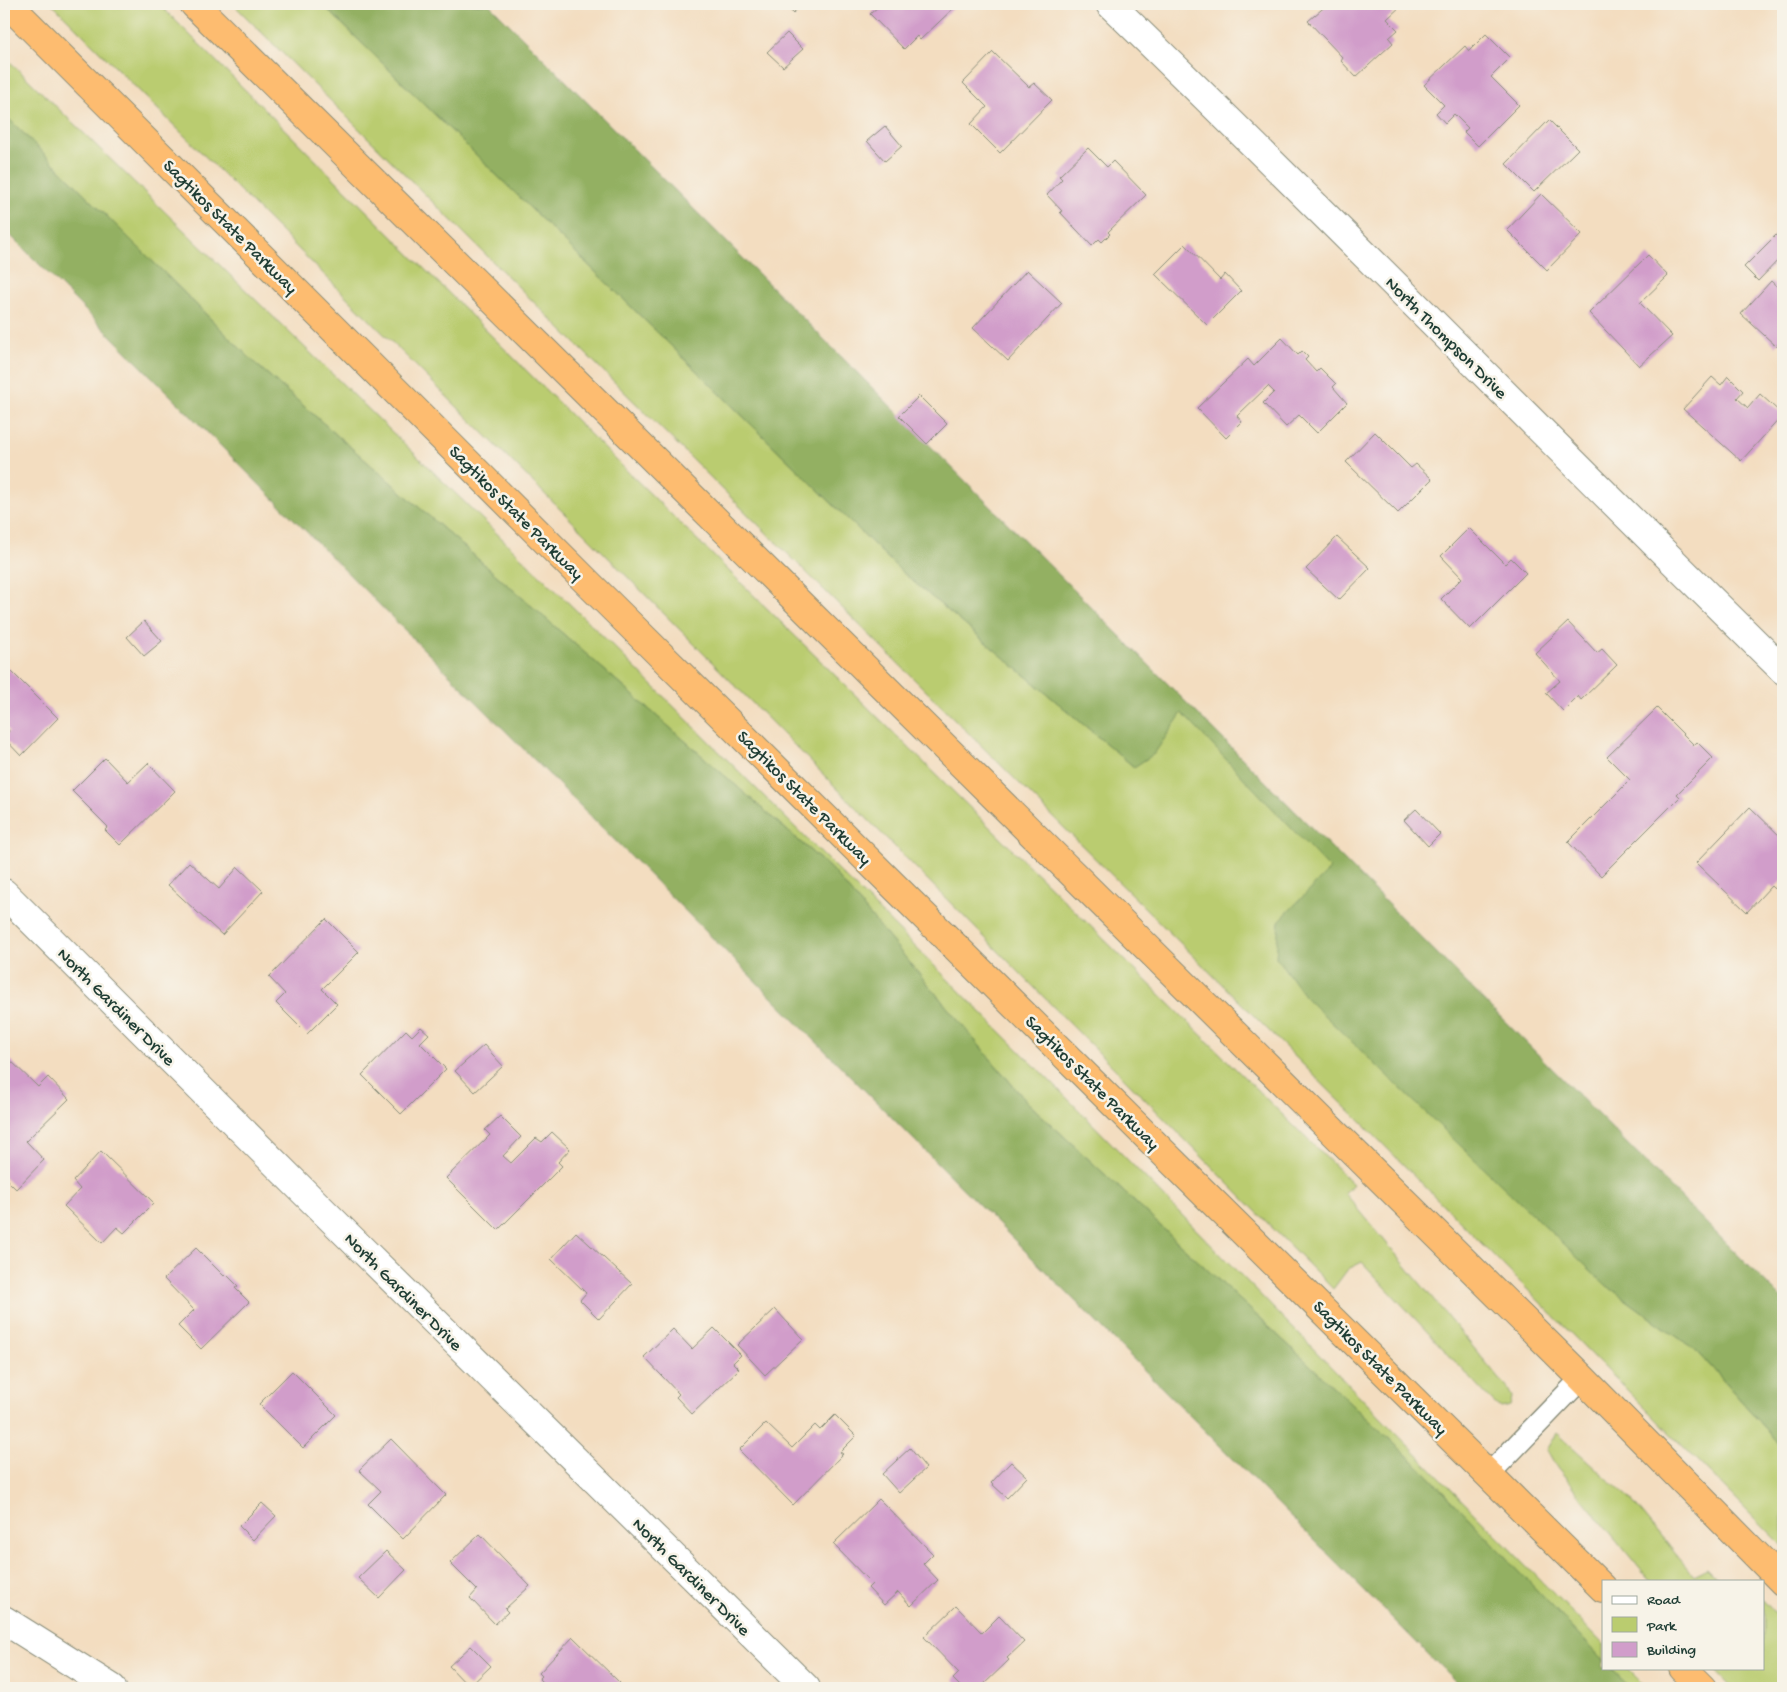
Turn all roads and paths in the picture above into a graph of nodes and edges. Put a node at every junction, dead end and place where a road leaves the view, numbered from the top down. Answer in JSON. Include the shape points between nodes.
{"nodes":[{"id":1,"x":8,"y":4,"type":"edge"},
{"id":2,"x":194,"y":4,"type":"edge"},
{"id":3,"x":1110,"y":4,"type":"edge"},
{"id":4,"x":1783,"y":670,"type":"edge"},
{"id":5,"x":4,"y":893,"type":"edge"},
{"id":6,"x":1582,"y":1378,"type":"junction"},
{"id":7,"x":1489,"y":1474,"type":"junction"},
{"id":8,"x":1783,"y":1582,"type":"edge"},
{"id":9,"x":1602,"y":1587,"type":"edge"},
{"id":10,"x":4,"y":1620,"type":"edge"},
{"id":11,"x":1685,"y":1670,"type":"edge"},
{"id":12,"x":112,"y":1688,"type":"edge"},
{"id":13,"x":806,"y":1688,"type":"edge"},
{"id":14,"x":1703,"y":1688,"type":"edge"}],
"edges":[{"from":1,"to":7,"type":"highway","name":"Sagtikos State Parkway","via":[[590,586]]},
{"from":2,"to":6,"type":"highway"},
{"from":3,"to":4,"type":"street","name":"North Thompson Drive"},
{"from":5,"to":13,"type":"street","name":"North Gardiner Drive"},
{"from":6,"to":7,"type":"lane"},
{"from":6,"to":8,"type":"highway"},
{"from":7,"to":9,"type":"highway","name":"Sagtikos State Parkway"},
{"from":10,"to":12,"type":"street"},
{"from":11,"to":14,"type":"highway"}]}
